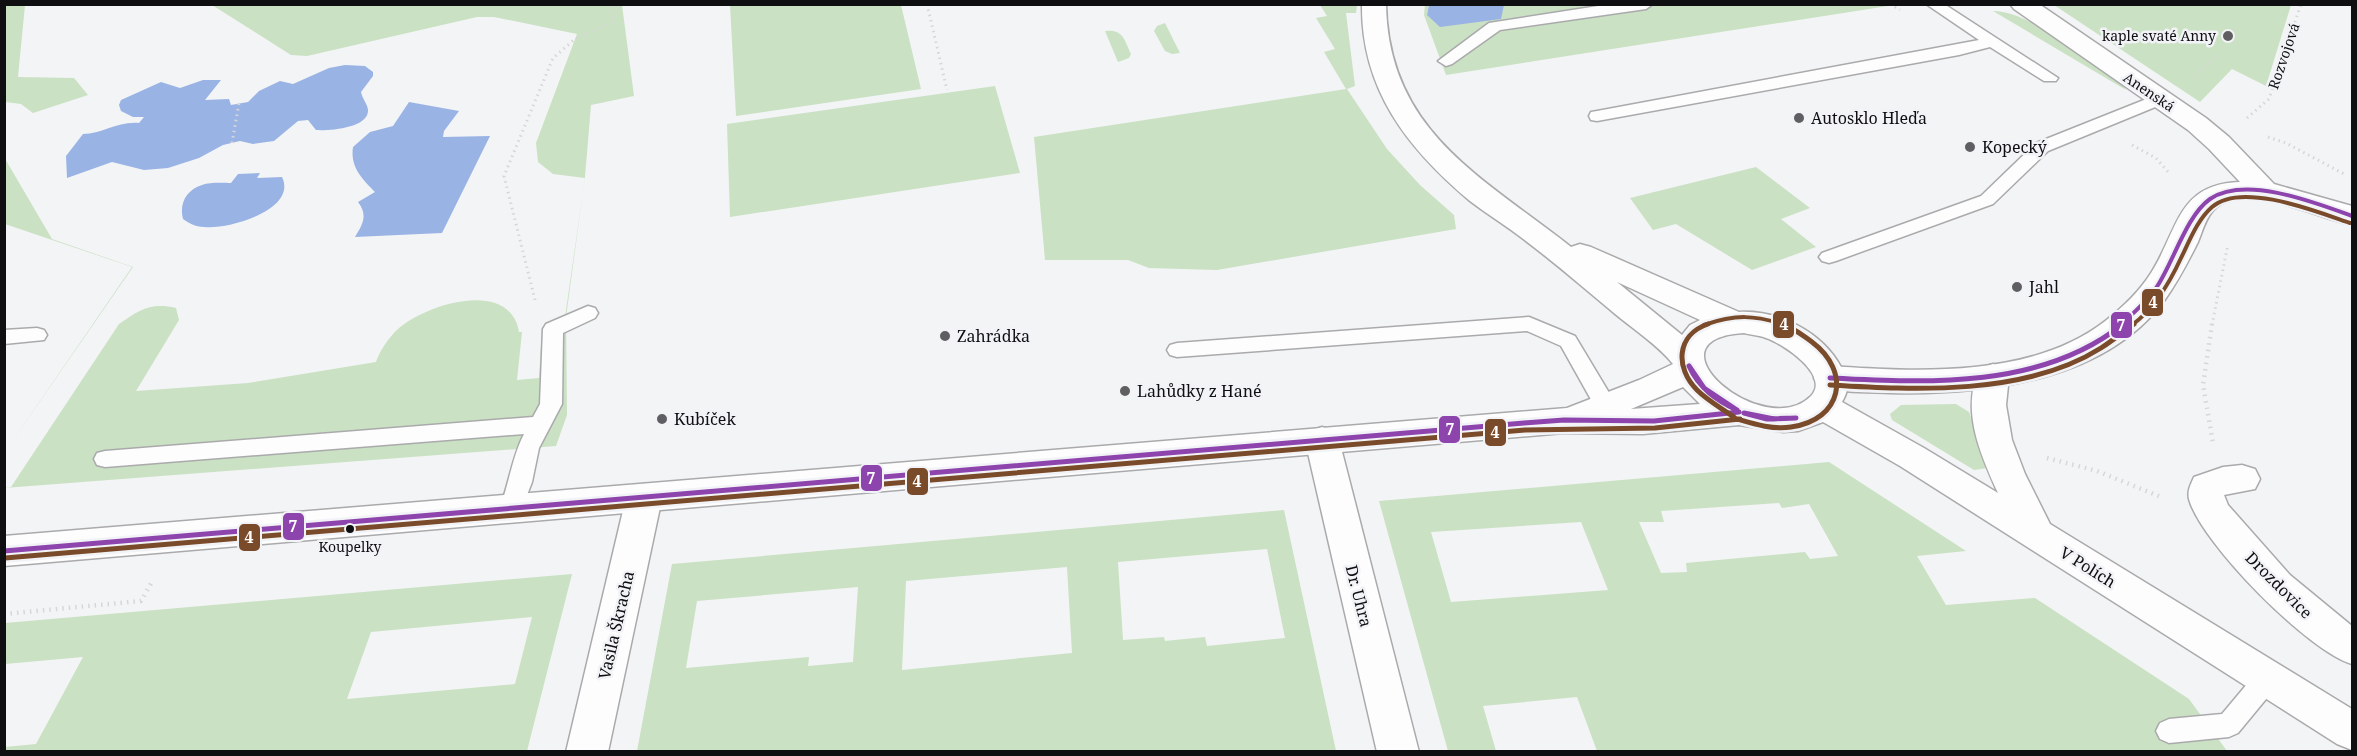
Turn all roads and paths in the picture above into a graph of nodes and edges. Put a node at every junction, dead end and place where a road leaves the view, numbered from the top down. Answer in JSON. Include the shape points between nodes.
{"nodes":[{"id":1,"x":612,"y":4,"type":"edge"},
{"id":2,"x":927,"y":4,"type":"edge"},
{"id":3,"x":1374,"y":4,"type":"edge"},
{"id":4,"x":1646,"y":4,"type":"edge"},
{"id":5,"x":1967,"y":4,"type":"edge"},
{"id":6,"x":2022,"y":4,"type":"edge"},
{"id":7,"x":2301,"y":4,"type":"edge"},
{"id":8,"x":1931,"y":6,"type":"edge"},
{"id":9,"x":1990,"y":42,"type":"junction"},
{"id":10,"x":2219,"y":53,"type":"dead end"},
{"id":11,"x":1446,"y":61,"type":"dead end"},
{"id":12,"x":2050,"y":78,"type":"dead end"},
{"id":13,"x":2186,"y":84,"type":"dead end"},
{"id":14,"x":947,"y":90,"type":"dead end"},
{"id":15,"x":2159,"y":99,"type":"junction"},
{"id":16,"x":239,"y":103,"type":"dead end"},
{"id":17,"x":1597,"y":116,"type":"dead end"},
{"id":18,"x":2197,"y":124,"type":"junction"},
{"id":19,"x":232,"y":143,"type":"dead end"},
{"id":20,"x":2265,"y":192,"type":"junction"},
{"id":21,"x":2352,"y":216,"type":"edge"},
{"id":22,"x":2230,"y":233,"type":"dead end"},
{"id":23,"x":1537,"y":235,"type":"junction"},
{"id":24,"x":1829,"y":257,"type":"dead end"},
{"id":25,"x":588,"y":313,"type":"dead end"},
{"id":26,"x":1735,"y":323,"type":"junction"},
{"id":27,"x":553,"y":329,"type":"junction"},
{"id":28,"x":37,"y":335,"type":"dead end"},
{"id":29,"x":4,"y":337,"type":"edge"},
{"id":30,"x":1177,"y":350,"type":"dead end"},
{"id":31,"x":1689,"y":363,"type":"junction"},
{"id":32,"x":1993,"y":376,"type":"junction"},
{"id":33,"x":1826,"y":392,"type":"junction"},
{"id":34,"x":1606,"y":406,"type":"junction"},
{"id":35,"x":1739,"y":412,"type":"junction"},
{"id":36,"x":1564,"y":420,"type":"junction"},
{"id":37,"x":540,"y":425,"type":"junction"},
{"id":38,"x":1322,"y":440,"type":"junction"},
{"id":39,"x":2037,"y":456,"type":"dead end"},
{"id":40,"x":105,"y":459,"type":"dead end"},
{"id":41,"x":2226,"y":491,"type":"joint"},
{"id":42,"x":644,"y":498,"type":"junction"},
{"id":43,"x":2171,"y":501,"type":"dead end"},
{"id":44,"x":511,"y":510,"type":"junction"},
{"id":45,"x":2037,"y":535,"type":"junction"},
{"id":46,"x":177,"y":537,"type":"junction"},
{"id":47,"x":4,"y":551,"type":"edge"},
{"id":48,"x":4,"y":614,"type":"edge"},
{"id":49,"x":2352,"y":647,"type":"edge"},
{"id":50,"x":2267,"y":679,"type":"junction"},
{"id":51,"x":2169,"y":731,"type":"dead end"},
{"id":52,"x":2352,"y":731,"type":"edge"},
{"id":53,"x":587,"y":752,"type":"edge"},
{"id":54,"x":1398,"y":752,"type":"edge"}],
"edges":[{"from":1,"to":27,"type":"path","via":[[613,22],[575,39],[553,57],[504,176],[542,328]]},
{"from":2,"to":14,"type":"path"},
{"from":3,"to":23,"type":"street","via":[[1374,35],[1383,69],[1400,106],[1443,160],[1480,194]]},
{"from":4,"to":11,"type":"lane","via":[[1495,26]]},
{"from":5,"to":8,"type":"lane"},
{"from":6,"to":15,"type":"street","name":"Anenská"},
{"from":7,"to":18,"type":"path","name":"Rozvojová","via":[[2269,99],[2244,120]]},
{"from":8,"to":9,"type":"lane"},
{"from":9,"to":12,"type":"lane"},
{"from":9,"to":17,"type":"lane"},
{"from":10,"to":13,"type":"path"},
{"from":15,"to":18,"type":"street","name":"Anenská"},
{"from":15,"to":24,"type":"lane","via":[[2042,147],[1987,200]]},
{"from":16,"to":19,"type":"path"},
{"from":18,"to":20,"type":"street","name":"Anenská"},
{"from":20,"to":21,"type":"street"},
{"from":20,"to":32,"type":"street","via":[[2229,192],[2202,202],[2161,283],[2113,333],[2059,359]]},
{"from":22,"to":41,"type":"path","via":[[2203,385],[2217,467]]},
{"from":23,"to":26,"type":"street"},
{"from":23,"to":31,"type":"street"},
{"from":25,"to":27,"type":"lane"},
{"from":26,"to":31,"type":"street","via":[[1701,333],[1694,340]]},
{"from":26,"to":33,"type":"street","via":[[1773,328],[1791,336],[1820,359]]},
{"from":27,"to":37,"type":"lane","via":[[551,404]]},
{"from":28,"to":29,"type":"lane"},
{"from":30,"to":34,"type":"lane","via":[[1529,324],[1568,341]]},
{"from":31,"to":34,"type":"street","via":[[1650,388]]},
{"from":31,"to":35,"type":"street","via":[[1701,387]]},
{"from":32,"to":33,"type":"street"},
{"from":32,"to":45,"type":"street","via":[[1989,408],[1994,432]]},
{"from":33,"to":35,"type":"street","via":[[1814,413],[1797,418],[1778,420]]},
{"from":33,"to":45,"type":"street","name":"V Polích","via":[[1877,435]]},
{"from":34,"to":36,"type":"street"},
{"from":35,"to":36,"type":"street","via":[[1626,423]]},
{"from":36,"to":38,"type":"street"},
{"from":37,"to":40,"type":"lane"},
{"from":37,"to":44,"type":"lane","via":[[528,448]]},
{"from":38,"to":42,"type":"street"},
{"from":38,"to":54,"type":"street","name":"Dr. Uhra"},
{"from":39,"to":43,"type":"path","via":[[2097,471]]},
{"from":41,"to":49,"type":"street","name":"Drozdovice","via":[[2287,598]]},
{"from":42,"to":44,"type":"street"},
{"from":42,"to":53,"type":"street","name":"Vasila Škracha"},
{"from":44,"to":46,"type":"street"},
{"from":45,"to":50,"type":"street","name":"V Polích"},
{"from":46,"to":47,"type":"street"},
{"from":46,"to":48,"type":"path","via":[[141,601]]},
{"from":50,"to":51,"type":"lane","via":[[2229,725]]},
{"from":50,"to":52,"type":"street","name":"V Polích"}]}
